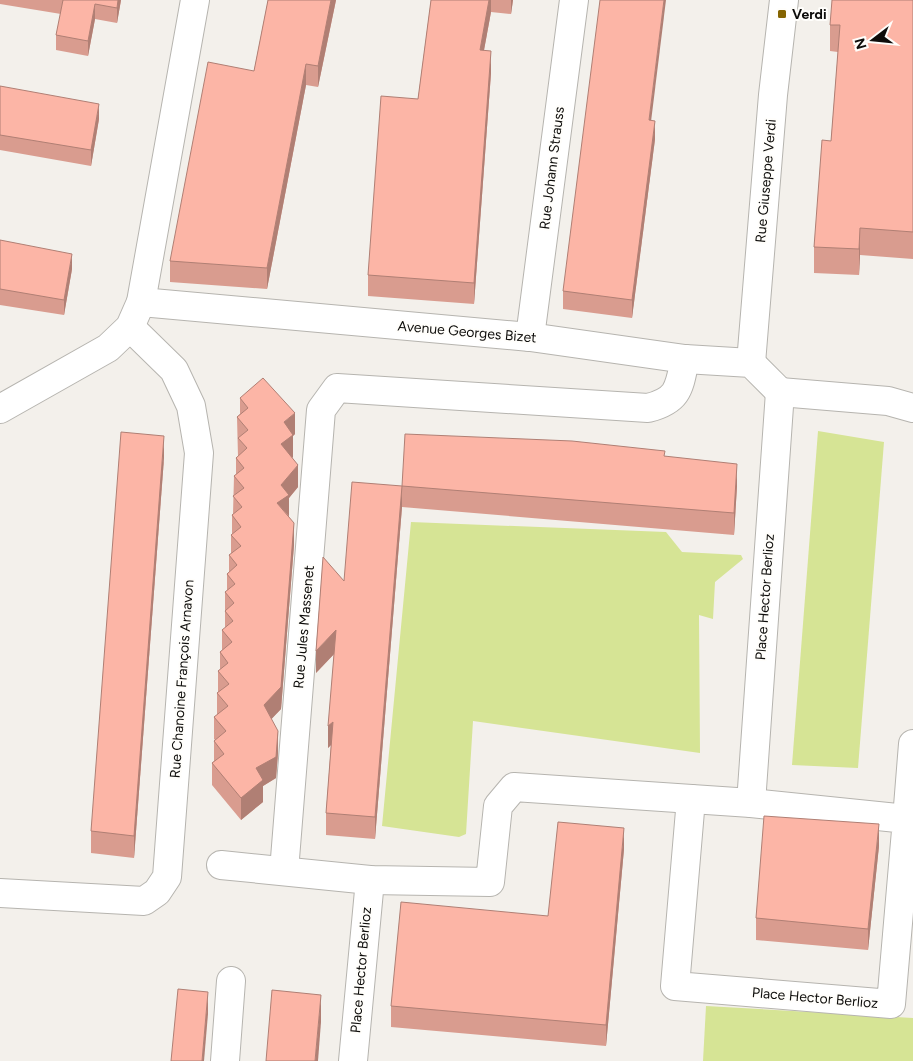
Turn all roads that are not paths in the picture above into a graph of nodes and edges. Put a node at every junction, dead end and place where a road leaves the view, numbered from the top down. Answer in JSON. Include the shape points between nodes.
{"nodes":[{"id":1,"x":195,"y":0,"type":"edge"},
{"id":2,"x":574,"y":0,"type":"edge"},
{"id":3,"x":784,"y":0,"type":"edge"},
{"id":4,"x":141,"y":302,"type":"junction"},
{"id":5,"x":130,"y":327,"type":"junction"},
{"id":6,"x":530,"y":337,"type":"junction"},
{"id":7,"x":685,"y":359,"type":"junction"},
{"id":8,"x":751,"y":363,"type":"junction"},
{"id":9,"x":780,"y":392,"type":"junction"},
{"id":10,"x":913,"y":408,"type":"edge"},
{"id":11,"x":0,"y":409,"type":"edge"},
{"id":12,"x":913,"y":744,"type":"edge"},
{"id":13,"x":691,"y":799,"type":"junction"},
{"id":14,"x":751,"y":803,"type":"junction"},
{"id":15,"x":907,"y":819,"type":"junction"},
{"id":16,"x":221,"y":865,"type":"dead end"},
{"id":17,"x":284,"y":871,"type":"junction"},
{"id":18,"x":370,"y":880,"type":"junction"},
{"id":19,"x":0,"y":893,"type":"edge"},
{"id":20,"x":230,"y":981,"type":"dead end"},
{"id":21,"x":224,"y":1061,"type":"edge"},
{"id":22,"x":353,"y":1061,"type":"edge"}],
"edges":[{"from":1,"to":4,"type":"street"},
{"from":2,"to":6,"type":"street","name":"Rue Johann Strauss"},
{"from":3,"to":8,"type":"street","name":"Rue Giuseppe Verdi"},
{"from":4,"to":5,"type":"street"},
{"from":4,"to":6,"type":"street","name":"Avenue Georges Bizet"},
{"from":5,"to":11,"type":"street","via":[[108,348]]},
{"from":5,"to":19,"type":"street","name":"Rue Chanoine François Arnavon","via":[[174,370],[191,406],[199,453],[167,877],[157,892],[144,900]]},
{"from":6,"to":7,"type":"street","name":"Avenue Georges Bizet"},
{"from":7,"to":8,"type":"street","name":"Avenue Georges Bizet"},
{"from":7,"to":17,"type":"street","name":"Rue Jules Massenet","via":[[679,386],[666,403],[648,408],[337,388],[321,410]]},
{"from":8,"to":9,"type":"street"},
{"from":9,"to":10,"type":"street","via":[[888,401]]},
{"from":9,"to":14,"type":"street","name":"Place Hector Berlioz"},
{"from":12,"to":15,"type":"street"},
{"from":13,"to":14,"type":"street"},
{"from":13,"to":15,"type":"street","name":"Place Hector Berlioz","via":[[675,986],[890,1004]]},
{"from":13,"to":18,"type":"street","via":[[514,787],[498,806],[490,882]]},
{"from":14,"to":15,"type":"street"},
{"from":16,"to":17,"type":"street"},
{"from":17,"to":18,"type":"street"},
{"from":18,"to":22,"type":"street","name":"Place Hector Berlioz"},
{"from":20,"to":21,"type":"street"}]}
